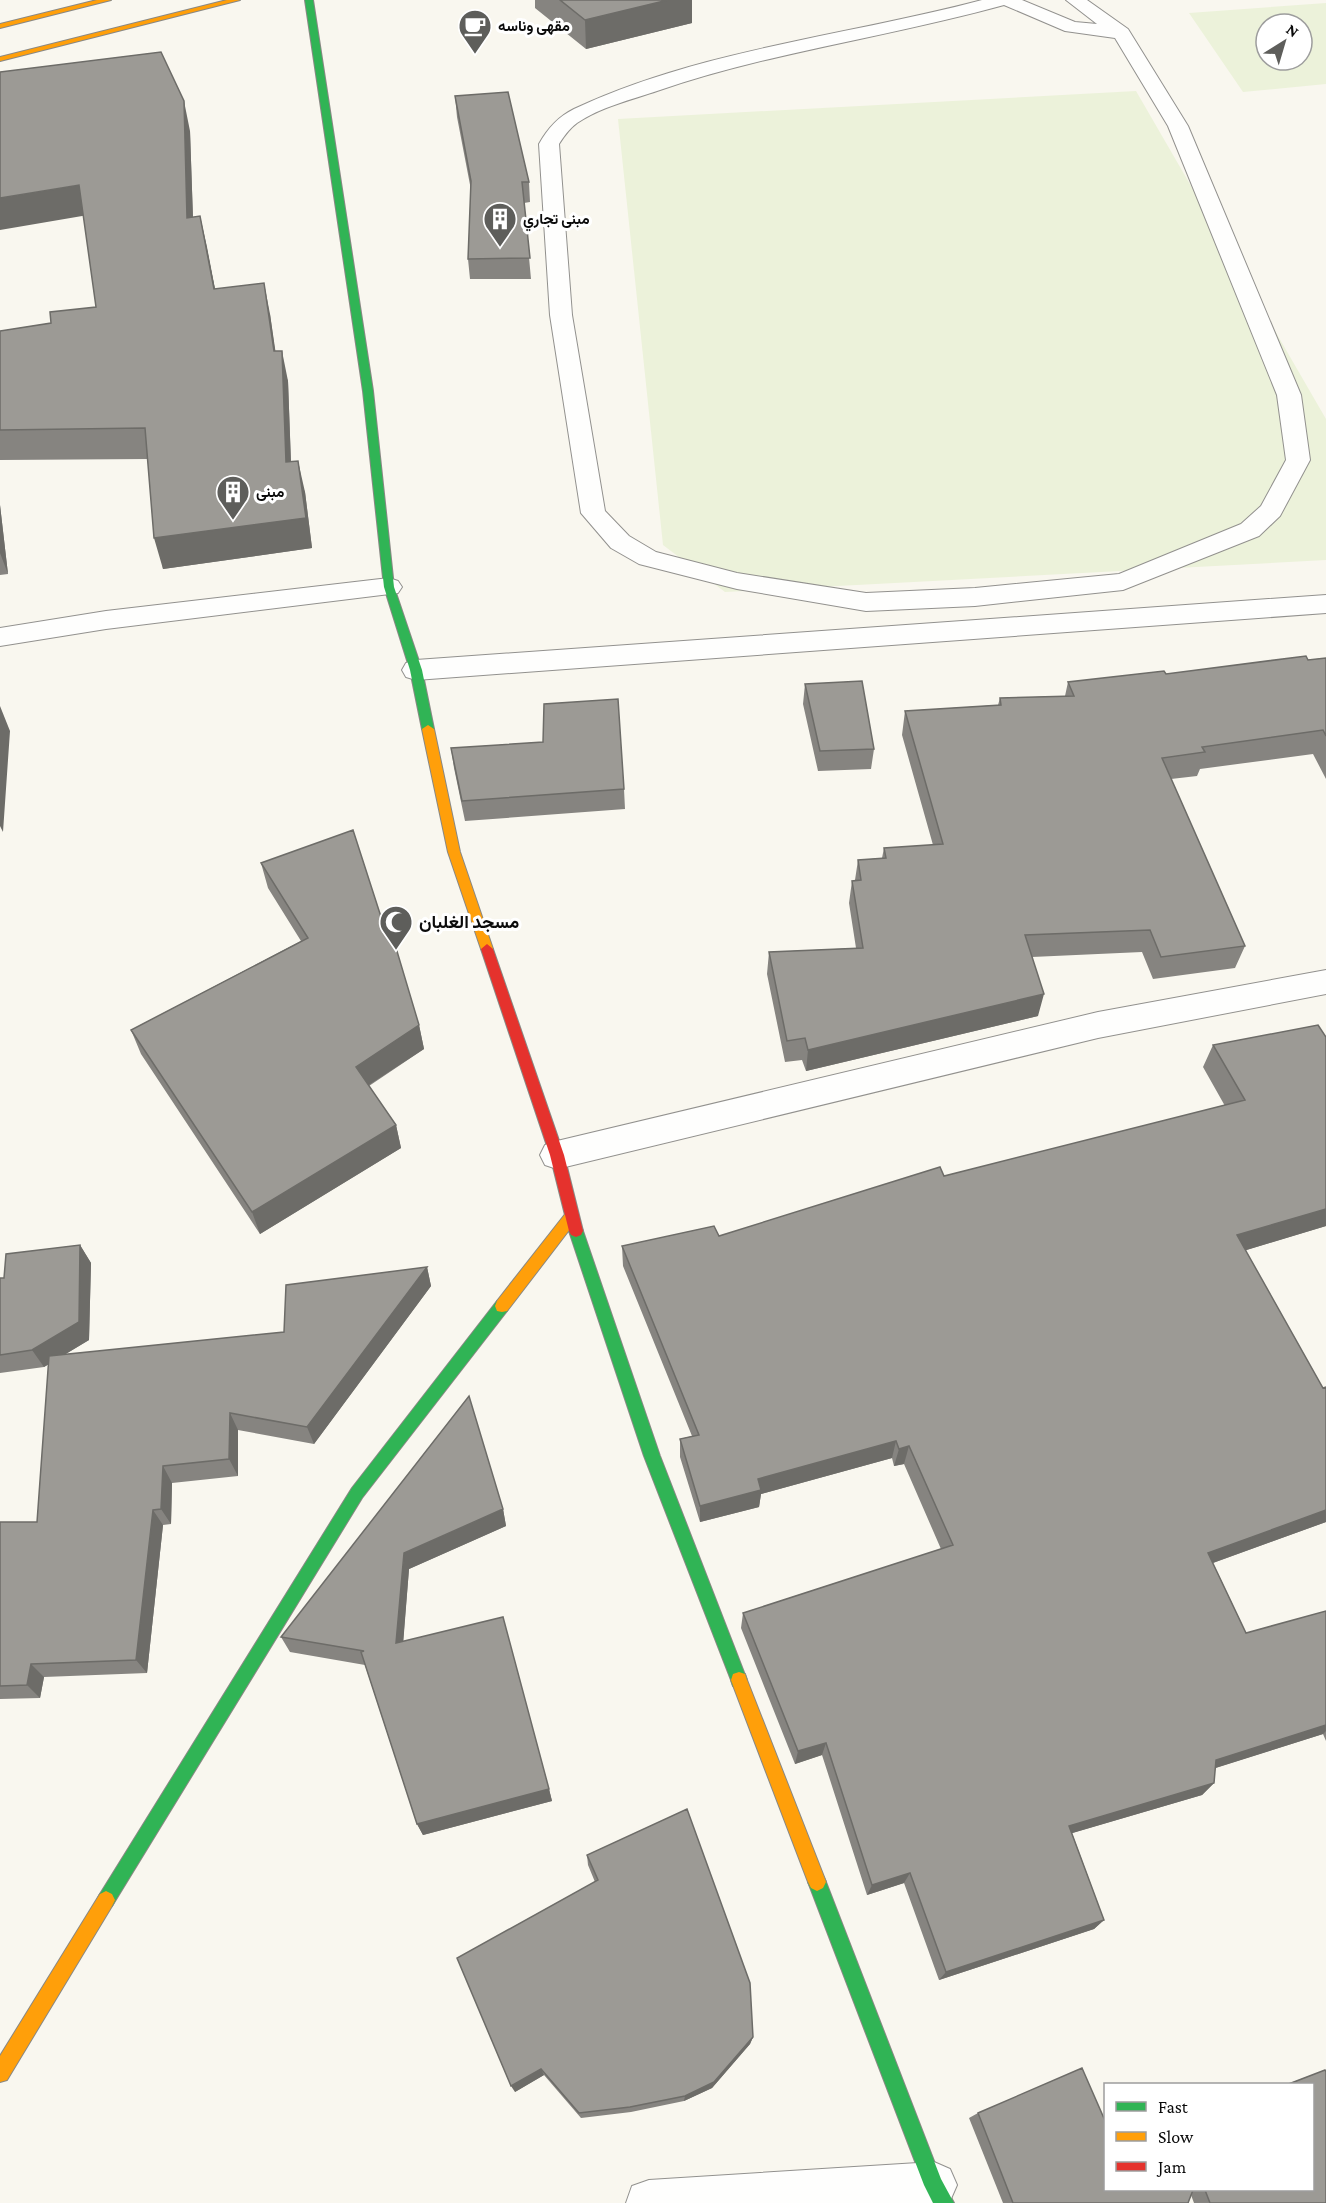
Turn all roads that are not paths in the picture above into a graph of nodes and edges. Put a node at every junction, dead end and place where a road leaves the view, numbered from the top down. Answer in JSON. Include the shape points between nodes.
{"nodes":[{"id":1,"x":107,"y":0,"type":"edge"},
{"id":2,"x":236,"y":0,"type":"edge"},
{"id":3,"x":309,"y":0,"type":"edge"},
{"id":4,"x":1005,"y":0,"type":"edge"},
{"id":5,"x":1075,"y":0,"type":"edge"},
{"id":6,"x":0,"y":26,"type":"edge"},
{"id":7,"x":1121,"y":33,"type":"junction"},
{"id":8,"x":0,"y":59,"type":"edge"},
{"id":9,"x":388,"y":587,"type":"junction"},
{"id":10,"x":1326,"y":604,"type":"edge"},
{"id":11,"x":0,"y":637,"type":"edge"},
{"id":12,"x":416,"y":670,"type":"junction"},
{"id":13,"x":1326,"y":982,"type":"edge"},
{"id":14,"x":557,"y":1155,"type":"junction"},
{"id":15,"x":571,"y":1217,"type":"junction"},
{"id":16,"x":0,"y":2073,"type":"edge"},
{"id":17,"x":939,"y":2194,"type":"edge"},
{"id":18,"x":649,"y":2203,"type":"edge"}],
"edges":[{"from":1,"to":6,"type":"street"},
{"from":2,"to":8,"type":"street"},
{"from":3,"to":9,"type":"street","via":[[369,391]]},
{"from":4,"to":7,"type":"lane","via":[[1072,27]]},
{"from":4,"to":7,"type":"lane","via":[[680,75],[572,118],[557,130],[549,144],[561,315],[593,513],[620,542],[648,558],[737,581],[854,600],[975,597],[1123,582],[1250,530],[1271,510],[1299,460],[1289,394],[1178,126]]},
{"from":5,"to":7,"type":"lane"},
{"from":9,"to":11,"type":"street","via":[[106,620]]},
{"from":9,"to":12,"type":"street"},
{"from":10,"to":12,"type":"street"},
{"from":12,"to":14,"type":"street","via":[[454,852]]},
{"from":13,"to":14,"type":"street","via":[[1098,1025]]},
{"from":14,"to":15,"type":"street"},
{"from":15,"to":16,"type":"street","via":[[357,1493]]},
{"from":15,"to":17,"type":"street","via":[[652,1456]]},
{"from":17,"to":18,"type":"street"}]}
